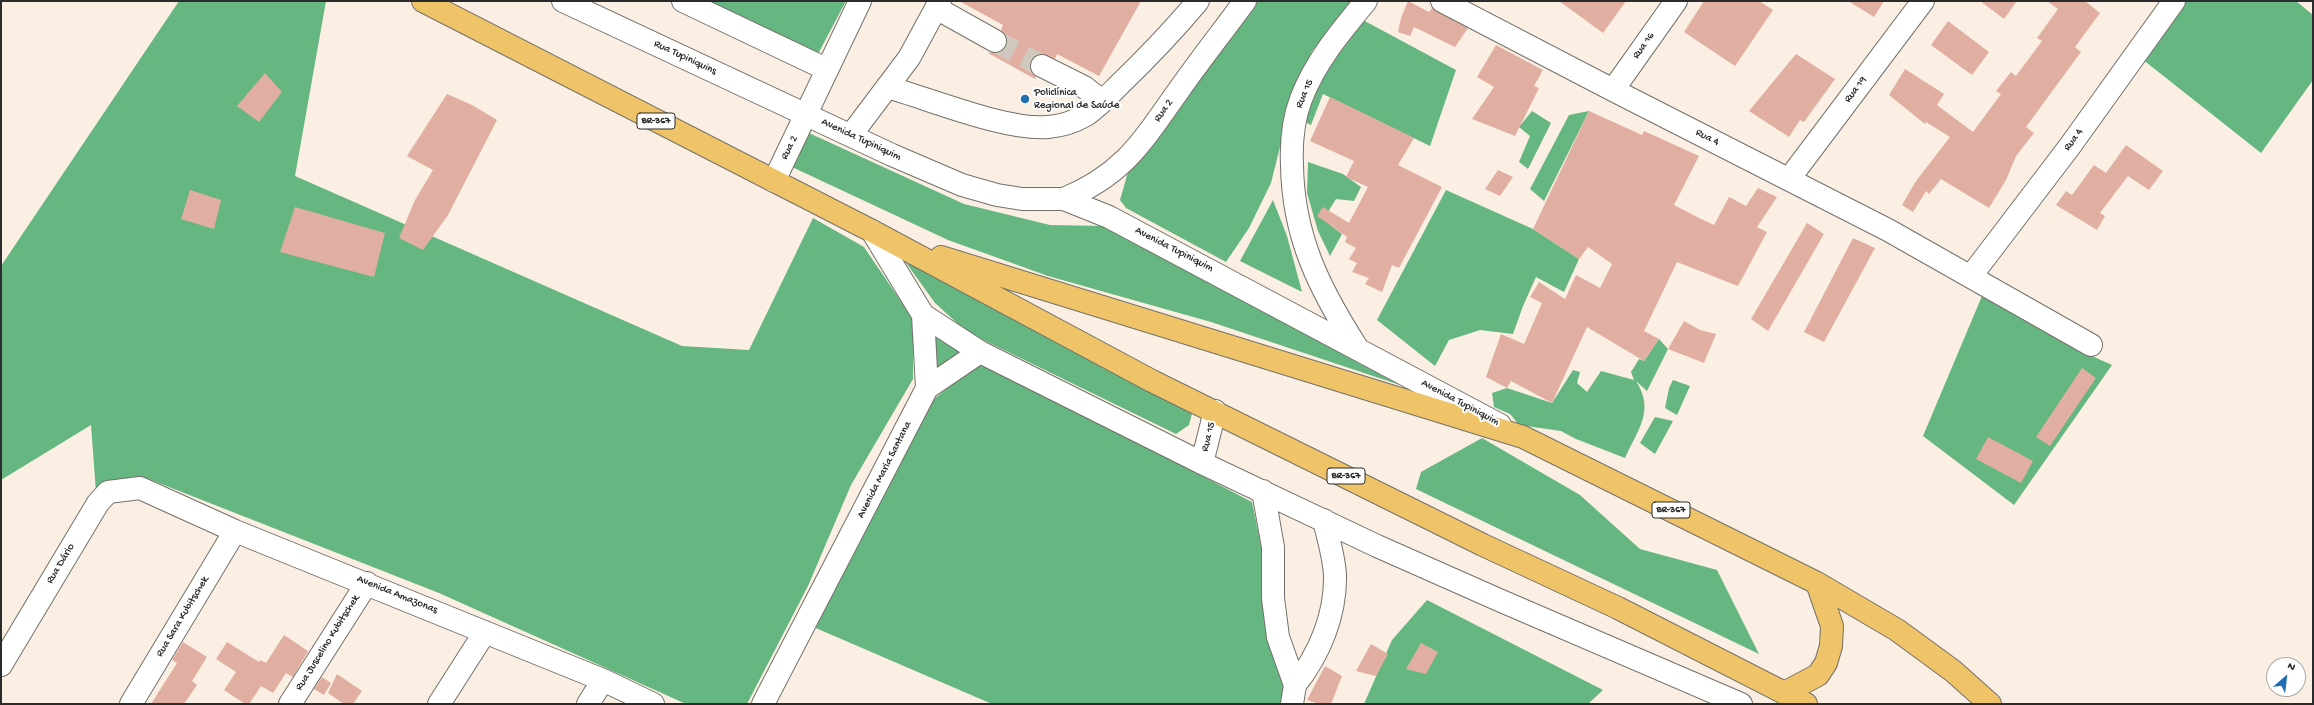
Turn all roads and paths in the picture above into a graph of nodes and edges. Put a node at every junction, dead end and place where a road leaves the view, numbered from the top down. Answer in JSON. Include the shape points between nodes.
{"nodes":[{"id":1,"x":424,"y":1,"type":"edge"},
{"id":2,"x":563,"y":1,"type":"edge"},
{"id":3,"x":683,"y":1,"type":"edge"},
{"id":4,"x":860,"y":1,"type":"edge"},
{"id":5,"x":1198,"y":1,"type":"edge"},
{"id":6,"x":1245,"y":1,"type":"edge"},
{"id":7,"x":1366,"y":1,"type":"edge"},
{"id":8,"x":1442,"y":1,"type":"edge"},
{"id":9,"x":1676,"y":1,"type":"edge"},
{"id":10,"x":1923,"y":1,"type":"edge"},
{"id":11,"x":2174,"y":1,"type":"edge"},
{"id":12,"x":938,"y":5,"type":"edge"},
{"id":13,"x":995,"y":41,"type":"tunnel mouth"},
{"id":14,"x":1042,"y":66,"type":"tunnel mouth"},
{"id":15,"x":826,"y":69,"type":"junction"},
{"id":16,"x":887,"y":87,"type":"junction"},
{"id":17,"x":1613,"y":90,"type":"junction"},
{"id":18,"x":1102,"y":101,"type":"junction"},
{"id":19,"x":806,"y":114,"type":"junction"},
{"id":20,"x":851,"y":135,"type":"junction"},
{"id":21,"x":1789,"y":179,"type":"junction"},
{"id":22,"x":774,"y":181,"type":"junction"},
{"id":23,"x":1064,"y":199,"type":"junction"},
{"id":24,"x":880,"y":236,"type":"junction"},
{"id":25,"x":1971,"y":276,"type":"junction"},
{"id":26,"x":923,"y":315,"type":"junction"},
{"id":27,"x":2091,"y":345,"type":"dead end"},
{"id":28,"x":1357,"y":347,"type":"junction"},
{"id":29,"x":980,"y":352,"type":"junction"},
{"id":30,"x":927,"y":388,"type":"junction"},
{"id":31,"x":1216,"y":411,"type":"junction"},
{"id":32,"x":1524,"y":437,"type":"junction"},
{"id":33,"x":1202,"y":463,"type":"junction"},
{"id":34,"x":140,"y":488,"type":"joint"},
{"id":35,"x":1263,"y":492,"type":"junction"},
{"id":36,"x":1324,"y":520,"type":"junction"},
{"id":37,"x":235,"y":531,"type":"junction"},
{"id":38,"x":367,"y":583,"type":"junction"},
{"id":39,"x":1818,"y":583,"type":"junction"},
{"id":40,"x":485,"y":632,"type":"junction"},
{"id":41,"x":1,"y":665,"type":"edge"},
{"id":42,"x":604,"y":680,"type":"junction"},
{"id":43,"x":1784,"y":692,"type":"junction"},
{"id":44,"x":1293,"y":695,"type":"edge"},
{"id":45,"x":131,"y":704,"type":"edge"},
{"id":46,"x":290,"y":704,"type":"edge"},
{"id":47,"x":439,"y":704,"type":"edge"},
{"id":48,"x":588,"y":704,"type":"edge"},
{"id":49,"x":653,"y":704,"type":"edge"},
{"id":50,"x":763,"y":704,"type":"edge"},
{"id":51,"x":1741,"y":704,"type":"edge"},
{"id":52,"x":1806,"y":704,"type":"edge"},
{"id":53,"x":1990,"y":704,"type":"edge"}],
"edges":[{"from":1,"to":22,"type":"main road","number":"BR-367"},
{"from":2,"to":19,"type":"street","name":"Rua Tupiniquins"},
{"from":3,"to":15,"type":"street"},
{"from":4,"to":15,"type":"street","name":"Rua 2"},
{"from":5,"to":18,"type":"street","via":[[1167,39]]},
{"from":6,"to":23,"type":"street","name":"Rua 2","via":[[1147,136],[1121,165],[1089,188]]},
{"from":7,"to":28,"type":"street","name":"Rua 15","via":[[1320,60],[1301,100],[1292,143],[1294,203],[1302,240],[1330,305]]},
{"from":8,"to":17,"type":"street","name":"Rua 4"},
{"from":9,"to":17,"type":"street","name":"Rua 16"},
{"from":10,"to":21,"type":"street","name":"Rua 19"},
{"from":11,"to":25,"type":"street","name":"Rua 4","via":[[2070,146]]},
{"from":12,"to":13,"type":"street"},
{"from":12,"to":16,"type":"street","via":[[909,58]]},
{"from":14,"to":18,"type":"street","via":[[1079,85]]},
{"from":15,"to":19,"type":"street","name":"Rua 2"},
{"from":16,"to":18,"type":"street","via":[[989,118],[1030,126],[1064,124],[1086,114]]},
{"from":16,"to":20,"type":"street"},
{"from":17,"to":21,"type":"street","name":"Rua 4"},
{"from":19,"to":20,"type":"street","name":"Avenida Tupiniquim"},
{"from":19,"to":22,"type":"street","name":"Rua 2"},
{"from":20,"to":23,"type":"street","name":"Avenida Tupiniquim","via":[[962,185],[1022,199]]},
{"from":21,"to":25,"type":"street","name":"Rua 4"},
{"from":22,"to":24,"type":"main road","number":"BR-367"},
{"from":23,"to":28,"type":"street","name":"Avenida Tupiniquim","via":[[1109,217]]},
{"from":24,"to":26,"type":"street"},
{"from":24,"to":31,"type":"main road","number":"BR-367","via":[[1152,381]]},
{"from":24,"to":32,"type":"main road","number":"BR-367"},
{"from":25,"to":27,"type":"street","name":"Rua 4"},
{"from":26,"to":29,"type":"street"},
{"from":26,"to":30,"type":"street"},
{"from":28,"to":32,"type":"street","name":"Avenida Tupiniquim"},
{"from":29,"to":30,"type":"street"},
{"from":29,"to":33,"type":"street"},
{"from":30,"to":50,"type":"street","name":"Avenida Maria Santana"},
{"from":31,"to":33,"type":"street","name":"Rua 15"},
{"from":31,"to":43,"type":"main road","number":"BR-367"},
{"from":32,"to":39,"type":"main road","number":"BR-367"},
{"from":33,"to":35,"type":"street"},
{"from":34,"to":37,"type":"street","name":"Avenida Amazonas"},
{"from":34,"to":41,"type":"street","name":"Rua Dário","via":[[108,492],[98,503]]},
{"from":35,"to":36,"type":"street"},
{"from":35,"to":44,"type":"street","via":[[1273,547],[1273,598],[1278,637]]},
{"from":36,"to":44,"type":"street","via":[[1334,566],[1334,593],[1320,645]]},
{"from":36,"to":51,"type":"street","via":[[1499,600]]},
{"from":37,"to":38,"type":"street","name":"Avenida Amazonas"},
{"from":37,"to":45,"type":"street","name":"Rua Sara Kubitschek"},
{"from":38,"to":40,"type":"street","name":"Avenida Amazonas"},
{"from":38,"to":46,"type":"street","name":"Rua Juscelino Kubitschek"},
{"from":39,"to":43,"type":"main road","via":[[1832,626],[1831,646],[1826,663],[1818,674]]},
{"from":39,"to":53,"type":"main road","number":"BR-367","via":[[1897,630],[1953,671]]},
{"from":40,"to":42,"type":"street","name":"Avenida Amazonas"},
{"from":40,"to":47,"type":"street"},
{"from":42,"to":48,"type":"street"},
{"from":42,"to":49,"type":"street","name":"Avenida Amazonas"},
{"from":43,"to":52,"type":"main road","number":"BR-367"}]}
